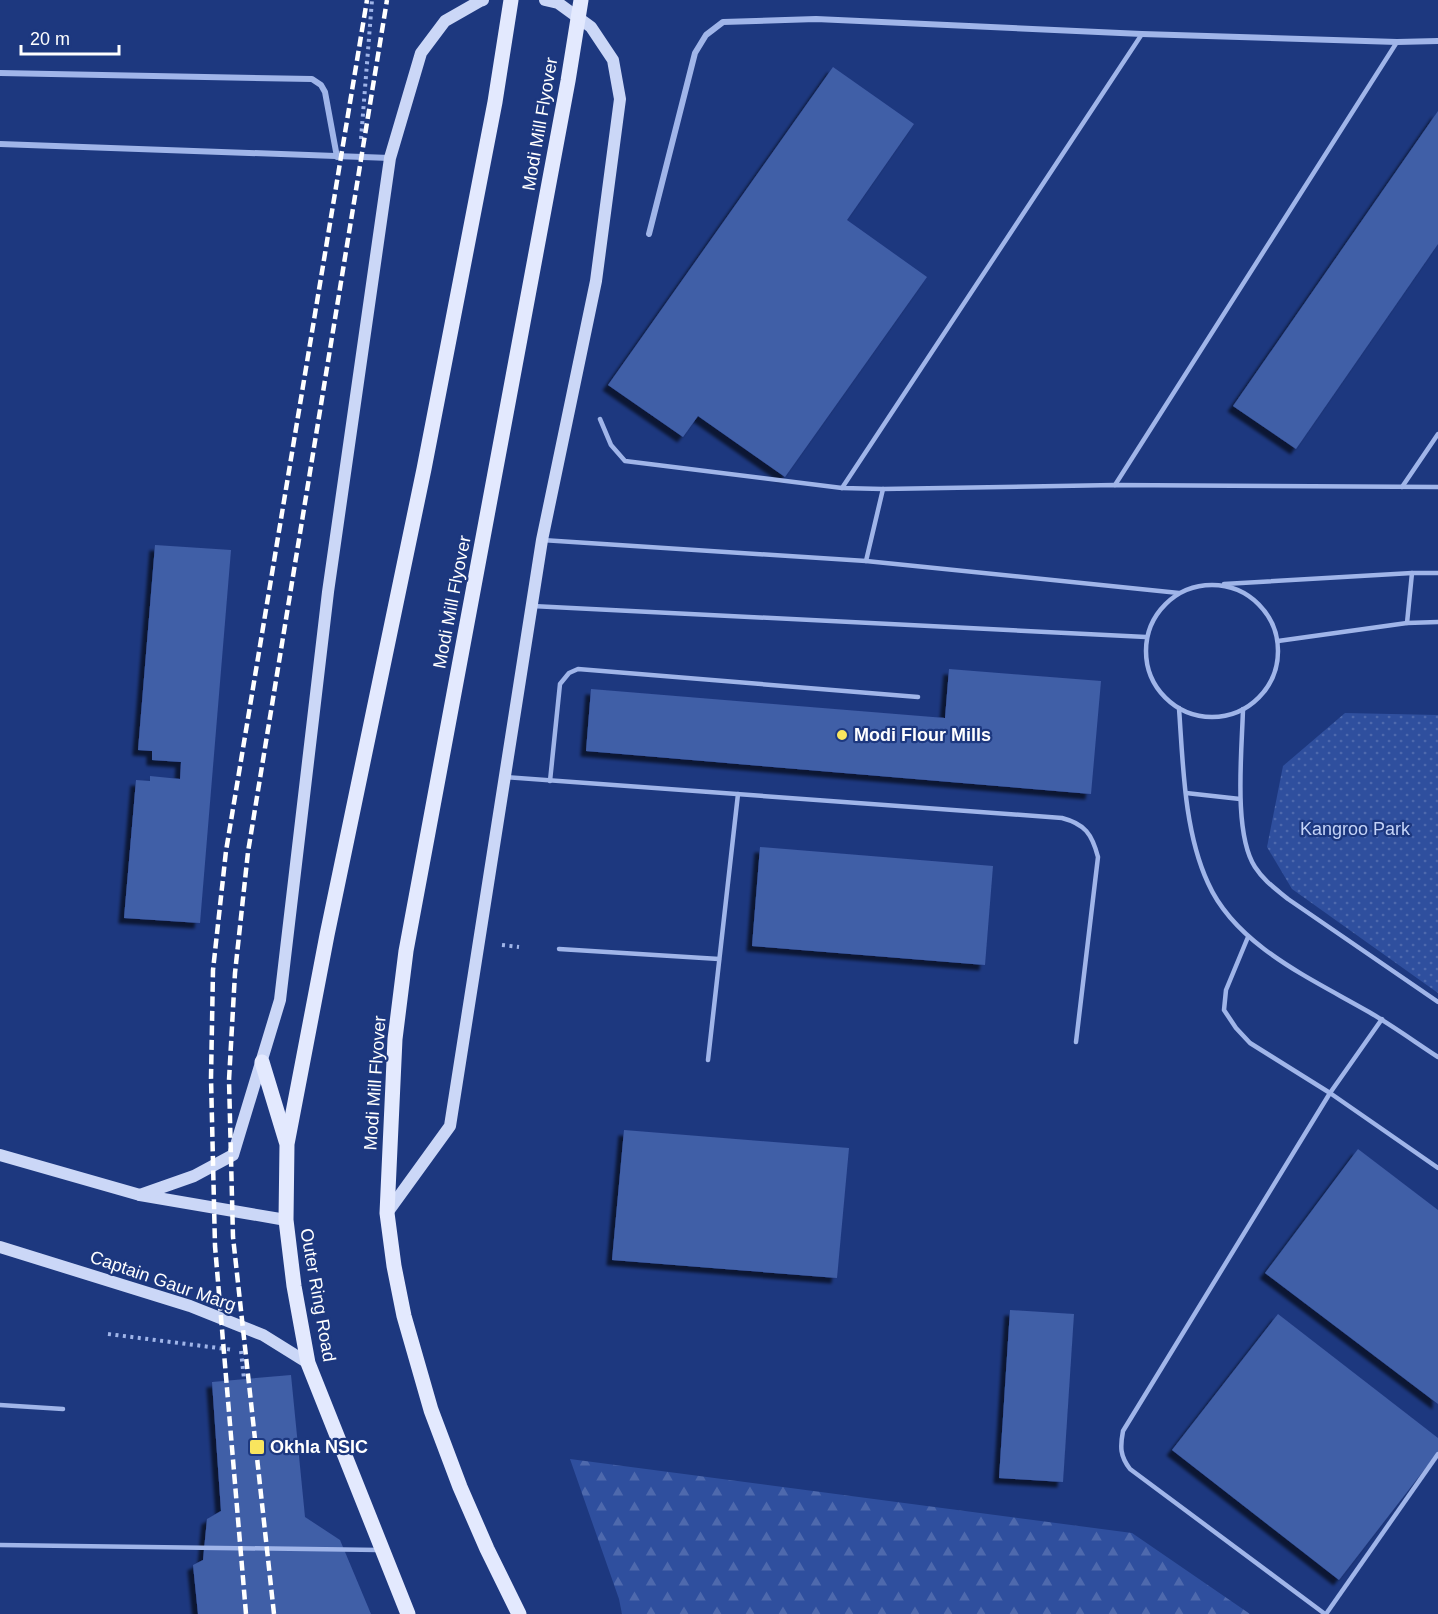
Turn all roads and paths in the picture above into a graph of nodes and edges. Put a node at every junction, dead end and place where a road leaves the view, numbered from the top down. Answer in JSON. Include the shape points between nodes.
{"nodes":[{"id":1,"x":372,"y":0,"type":"edge"},
{"id":2,"x":483,"y":0,"type":"edge"},
{"id":3,"x":511,"y":0,"type":"edge"},
{"id":4,"x":545,"y":0,"type":"edge"},
{"id":5,"x":581,"y":0,"type":"edge"},
{"id":6,"x":1142,"y":34,"type":"junction"},
{"id":7,"x":1438,"y":41,"type":"edge"},
{"id":8,"x":1397,"y":42,"type":"junction"},
{"id":9,"x":0,"y":73,"type":"edge"},
{"id":10,"x":0,"y":144,"type":"edge"},
{"id":11,"x":337,"y":157,"type":"junction"},
{"id":12,"x":360,"y":158,"type":"junction"},
{"id":13,"x":390,"y":158,"type":"junction"},
{"id":14,"x":649,"y":234,"type":"dead end"},
{"id":15,"x":600,"y":419,"type":"dead end"},
{"id":16,"x":1438,"y":434,"type":"edge"},
{"id":17,"x":1115,"y":485,"type":"junction"},
{"id":18,"x":1402,"y":487,"type":"junction"},
{"id":19,"x":1438,"y":487,"type":"edge"},
{"id":20,"x":842,"y":488,"type":"junction"},
{"id":21,"x":883,"y":489,"type":"junction"},
{"id":22,"x":542,"y":540,"type":"junction"},
{"id":23,"x":866,"y":561,"type":"junction"},
{"id":24,"x":1412,"y":573,"type":"junction"},
{"id":25,"x":1438,"y":573,"type":"edge"},
{"id":26,"x":1219,"y":584,"type":"junction"},
{"id":27,"x":1179,"y":593,"type":"junction"},
{"id":28,"x":532,"y":606,"type":"junction"},
{"id":29,"x":1438,"y":622,"type":"edge"},
{"id":30,"x":1407,"y":623,"type":"junction"},
{"id":31,"x":1146,"y":637,"type":"junction"},
{"id":32,"x":1278,"y":641,"type":"junction"},
{"id":33,"x":918,"y":697,"type":"dead end"},
{"id":34,"x":1179,"y":708,"type":"junction"},
{"id":35,"x":1243,"y":709,"type":"junction"},
{"id":36,"x":505,"y":777,"type":"junction"},
{"id":37,"x":550,"y":781,"type":"junction"},
{"id":38,"x":1186,"y":793,"type":"junction"},
{"id":39,"x":738,"y":794,"type":"junction"},
{"id":40,"x":1240,"y":800,"type":"junction"},
{"id":41,"x":1248,"y":937,"type":"junction"},
{"id":42,"x":559,"y":949,"type":"dead end"},
{"id":43,"x":719,"y":959,"type":"junction"},
{"id":44,"x":1438,"y":1002,"type":"edge"},
{"id":45,"x":1382,"y":1019,"type":"junction"},
{"id":46,"x":1076,"y":1042,"type":"dead end"},
{"id":47,"x":1438,"y":1057,"type":"edge"},
{"id":48,"x":708,"y":1060,"type":"dead end"},
{"id":49,"x":262,"y":1062,"type":"junction"},
{"id":50,"x":1330,"y":1093,"type":"junction"},
{"id":51,"x":287,"y":1144,"type":"junction"},
{"id":52,"x":0,"y":1155,"type":"edge"},
{"id":53,"x":1438,"y":1168,"type":"edge"},
{"id":54,"x":140,"y":1195,"type":"junction"},
{"id":55,"x":387,"y":1213,"type":"junction"},
{"id":56,"x":286,"y":1220,"type":"junction"},
{"id":57,"x":0,"y":1247,"type":"edge"},
{"id":58,"x":108,"y":1334,"type":"dead end"},
{"id":59,"x":308,"y":1363,"type":"junction"},
{"id":60,"x":243,"y":1379,"type":"dead end"},
{"id":61,"x":0,"y":1405,"type":"edge"},
{"id":62,"x":63,"y":1409,"type":"dead end"},
{"id":63,"x":1438,"y":1454,"type":"edge"},
{"id":64,"x":0,"y":1545,"type":"edge"},
{"id":65,"x":382,"y":1550,"type":"junction"},
{"id":66,"x":408,"y":1614,"type":"edge"},
{"id":67,"x":519,"y":1614,"type":"edge"},
{"id":68,"x":1325,"y":1614,"type":"edge"}],
"edges":[{"from":1,"to":12,"type":"path"},
{"from":2,"to":13,"type":"main road","via":[[446,21],[421,52]]},
{"from":3,"to":51,"type":"main road","via":[[424,469]]},
{"from":4,"to":22,"type":"main road","via":[[558,3],[591,27],[612,60],[620,99],[596,281]]},
{"from":5,"to":55,"type":"main road","name":"Modi Mill Flyover","via":[[406,951],[395,1039]]},
{"from":6,"to":8,"type":"street"},
{"from":6,"to":14,"type":"street","via":[[816,19],[723,22],[706,35],[695,53]]},
{"from":6,"to":20,"type":"lane"},
{"from":7,"to":8,"type":"street"},
{"from":8,"to":17,"type":"lane"},
{"from":9,"to":11,"type":"street","via":[[312,79],[325,92]]},
{"from":10,"to":11,"type":"street"},
{"from":11,"to":12,"type":"street"},
{"from":12,"to":13,"type":"street"},
{"from":13,"to":49,"type":"main road","via":[[328,592],[280,1000]]},
{"from":15,"to":20,"type":"lane","via":[[610,445],[625,461]]},
{"from":16,"to":18,"type":"lane"},
{"from":17,"to":18,"type":"lane"},
{"from":17,"to":21,"type":"lane"},
{"from":18,"to":19,"type":"lane"},
{"from":20,"to":21,"type":"lane"},
{"from":21,"to":23,"type":"lane"},
{"from":22,"to":23,"type":"lane"},
{"from":22,"to":28,"type":"main road"},
{"from":23,"to":27,"type":"lane"},
{"from":24,"to":25,"type":"lane"},
{"from":24,"to":26,"type":"lane"},
{"from":24,"to":30,"type":"lane"},
{"from":26,"to":27,"type":"lane"},
{"from":26,"to":32,"type":"lane","via":[[1244,592],[1267,612]]},
{"from":27,"to":31,"type":"lane","via":[[1158,614]]},
{"from":28,"to":31,"type":"lane"},
{"from":28,"to":36,"type":"main road"},
{"from":29,"to":30,"type":"lane"},
{"from":30,"to":32,"type":"lane"},
{"from":31,"to":34,"type":"lane","via":[[1150,675],[1162,695]]},
{"from":32,"to":35,"type":"lane","via":[[1277,664],[1269,685]]},
{"from":33,"to":37,"type":"lane","via":[[578,669],[560,684]]},
{"from":34,"to":35,"type":"lane","via":[[1216,717]]},
{"from":34,"to":38,"type":"lane"},
{"from":35,"to":40,"type":"lane"},
{"from":36,"to":37,"type":"lane"},
{"from":36,"to":55,"type":"main road","via":[[450,1126]]},
{"from":37,"to":39,"type":"lane"},
{"from":38,"to":40,"type":"lane"},
{"from":38,"to":41,"type":"lane","via":[[1196,851],[1208,884],[1226,913]]},
{"from":39,"to":43,"type":"lane"},
{"from":39,"to":46,"type":"lane","via":[[1062,818],[1085,829],[1094,841],[1098,857]]},
{"from":40,"to":44,"type":"lane","via":[[1246,846],[1265,881]]},
{"from":41,"to":45,"type":"lane"},
{"from":41,"to":50,"type":"lane","via":[[1226,990],[1224,1010],[1250,1043]]},
{"from":42,"to":43,"type":"lane"},
{"from":43,"to":48,"type":"lane"},
{"from":45,"to":47,"type":"lane"},
{"from":45,"to":50,"type":"lane"},
{"from":49,"to":51,"type":"main road"},
{"from":49,"to":54,"type":"main road","via":[[233,1155],[194,1176]]},
{"from":50,"to":53,"type":"lane"},
{"from":50,"to":68,"type":"lane","via":[[1124,1431],[1120,1453],[1130,1469]]},
{"from":51,"to":56,"type":"main road","name":"Outer Ring Road"},
{"from":52,"to":54,"type":"main road"},
{"from":54,"to":56,"type":"main road"},
{"from":55,"to":67,"type":"main road","via":[[404,1316],[431,1410],[460,1487]]},
{"from":56,"to":59,"type":"main road","name":"Outer Ring Road"},
{"from":57,"to":59,"type":"main road","name":"Captain Gaur Marg","via":[[190,1306],[262,1335]]},
{"from":58,"to":60,"type":"path","via":[[242,1351]]},
{"from":59,"to":65,"type":"main road","name":"Outer Ring Road"},
{"from":61,"to":62,"type":"lane"},
{"from":63,"to":68,"type":"lane"},
{"from":64,"to":65,"type":"lane"},
{"from":65,"to":66,"type":"main road","name":"Outer Ring Road"}]}
